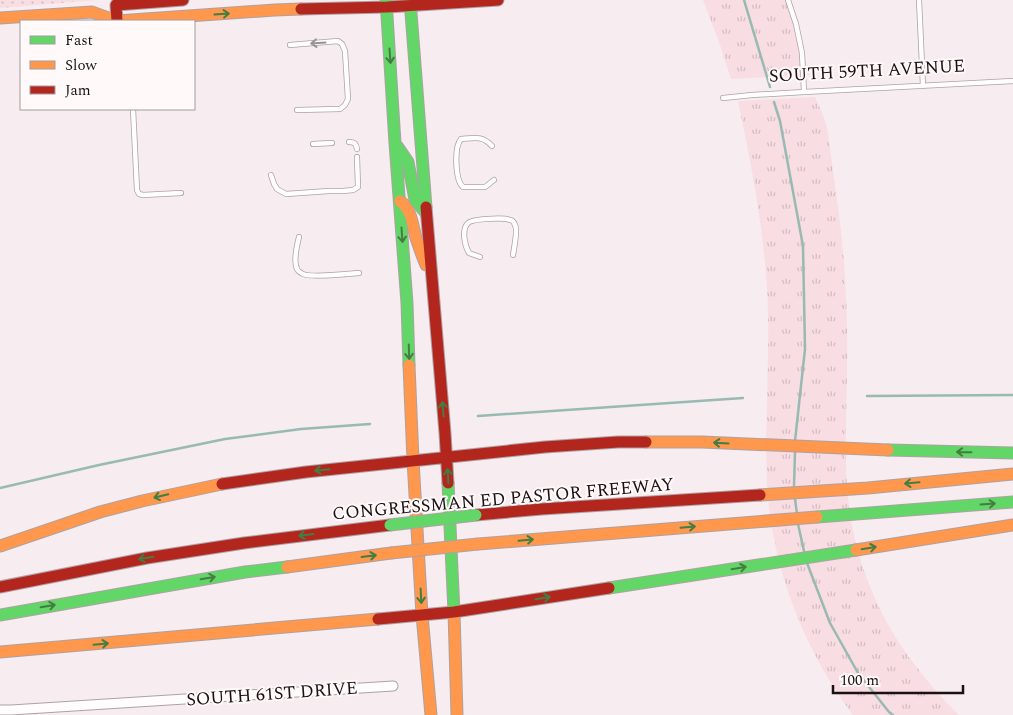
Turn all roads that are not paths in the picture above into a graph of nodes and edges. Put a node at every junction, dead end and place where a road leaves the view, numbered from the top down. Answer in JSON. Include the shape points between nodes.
{"nodes":[{"id":1,"x":183,"y":0,"type":"edge"},
{"id":2,"x":498,"y":0,"type":"edge"},
{"id":3,"x":788,"y":0,"type":"edge"},
{"id":4,"x":919,"y":0,"type":"edge"},
{"id":5,"x":410,"y":3,"type":"edge"},
{"id":6,"x":387,"y":4,"type":"edge"},
{"id":7,"x":116,"y":5,"type":"junction"},
{"id":8,"x":92,"y":12,"type":"junction"},
{"id":9,"x":0,"y":18,"type":"edge"},
{"id":10,"x":114,"y":20,"type":"edge"},
{"id":11,"x":117,"y":20,"type":"edge"},
{"id":12,"x":131,"y":20,"type":"edge"},
{"id":13,"x":290,"y":45,"type":"dead end"},
{"id":14,"x":1013,"y":81,"type":"edge"},
{"id":15,"x":923,"y":86,"type":"junction"},
{"id":16,"x":804,"y":92,"type":"junction"},
{"id":17,"x":723,"y":98,"type":"dead end"},
{"id":18,"x":133,"y":110,"type":"edge"},
{"id":19,"x":297,"y":110,"type":"dead end"},
{"id":20,"x":349,"y":142,"type":"dead end"},
{"id":21,"x":332,"y":143,"type":"dead end"},
{"id":22,"x":395,"y":143,"type":"junction"},
{"id":23,"x":313,"y":144,"type":"dead end"},
{"id":24,"x":492,"y":146,"type":"dead end"},
{"id":25,"x":357,"y":149,"type":"dead end"},
{"id":26,"x":357,"y":157,"type":"dead end"},
{"id":27,"x":271,"y":175,"type":"dead end"},
{"id":28,"x":494,"y":180,"type":"dead end"},
{"id":29,"x":181,"y":193,"type":"dead end"},
{"id":30,"x":400,"y":201,"type":"junction"},
{"id":31,"x":426,"y":213,"type":"junction"},
{"id":32,"x":299,"y":237,"type":"dead end"},
{"id":33,"x":513,"y":255,"type":"dead end"},
{"id":34,"x":480,"y":257,"type":"dead end"},
{"id":35,"x":359,"y":273,"type":"dead end"},
{"id":36,"x":432,"y":280,"type":"junction"},
{"id":37,"x":1013,"y":453,"type":"edge"},
{"id":38,"x":447,"y":457,"type":"junction"},
{"id":39,"x":413,"y":460,"type":"junction"},
{"id":40,"x":1013,"y":474,"type":"edge"},
{"id":41,"x":1013,"y":502,"type":"edge"},
{"id":42,"x":1013,"y":525,"type":"edge"},
{"id":43,"x":0,"y":546,"type":"edge"},
{"id":44,"x":0,"y":587,"type":"edge"},
{"id":45,"x":454,"y":612,"type":"junction"},
{"id":46,"x":0,"y":615,"type":"edge"},
{"id":47,"x":422,"y":615,"type":"junction"},
{"id":48,"x":0,"y":652,"type":"edge"},
{"id":49,"x":393,"y":686,"type":"dead end"},
{"id":50,"x":0,"y":710,"type":"edge"},
{"id":51,"x":432,"y":715,"type":"edge"},
{"id":52,"x":457,"y":715,"type":"edge"}],
"edges":[{"from":1,"to":7,"type":"main road"},
{"from":2,"to":5,"type":"main road"},
{"from":3,"to":16,"type":"lane","via":[[802,53]]},
{"from":4,"to":15,"type":"lane"},
{"from":5,"to":6,"type":"main road"},
{"from":5,"to":31,"type":"main road"},
{"from":12,"to":6,"type":"main road","one_way":true},
{"from":6,"to":22,"type":"main road","one_way":true},
{"from":7,"to":8,"type":"main road"},
{"from":7,"to":11,"type":"main road"},
{"from":8,"to":9,"type":"main road"},
{"from":8,"to":10,"type":"main road"},
{"from":19,"to":13,"type":"lane","one_way":true,"via":[[340,109],[345,105],[348,99],[345,50],[338,41]]},
{"from":14,"to":15,"type":"lane","name":"SOUTH 59TH AVENUE"},
{"from":15,"to":16,"type":"lane","name":"SOUTH 59TH AVENUE"},
{"from":16,"to":17,"type":"lane","name":"SOUTH 59TH AVENUE"},
{"from":18,"to":29,"type":"lane","via":[[139,194]]},
{"from":20,"to":25,"type":"lane","via":[[354,142]]},
{"from":21,"to":23,"type":"lane"},
{"from":22,"to":30,"type":"main road"},
{"from":22,"to":31,"type":"main road","via":[[408,162],[415,200]]},
{"from":24,"to":28,"type":"lane","via":[[482,138],[461,139],[456,148],[458,179],[463,187],[485,187]]},
{"from":26,"to":27,"type":"lane","via":[[358,187],[353,190],[286,194],[274,184]]},
{"from":30,"to":36,"type":"main road","via":[[408,207]]},
{"from":30,"to":39,"type":"main road","one_way":true,"via":[[408,303]]},
{"from":31,"to":36,"type":"main road"},
{"from":32,"to":35,"type":"lane","via":[[296,262],[302,274]]},
{"from":33,"to":34,"type":"lane","via":[[515,223],[505,219],[473,220],[465,227],[465,243],[469,253]]},
{"from":38,"to":36,"type":"main road","one_way":true},
{"from":37,"to":38,"type":"main road","one_way":true,"via":[[618,442]]},
{"from":38,"to":39,"type":"main road"},
{"from":45,"to":38,"type":"main road","one_way":true},
{"from":39,"to":43,"type":"main road","one_way":true,"via":[[258,478],[189,490],[100,512]]},
{"from":39,"to":47,"type":"main road","one_way":true},
{"from":40,"to":44,"type":"main road","name":"CONGRESSMAN ED PASTOR FREEWAY","one_way":true,"bridge":true,"via":[[868,488],[476,515],[244,543]]},
{"from":46,"to":41,"type":"main road","one_way":true,"bridge":true,"via":[[245,572],[391,553]]},
{"from":45,"to":42,"type":"main road","one_way":true},
{"from":45,"to":47,"type":"main road"},
{"from":45,"to":52,"type":"main road"},
{"from":48,"to":47,"type":"main road","one_way":true},
{"from":47,"to":51,"type":"main road"},
{"from":49,"to":50,"type":"street","name":"SOUTH 61ST DRIVE"}]}
